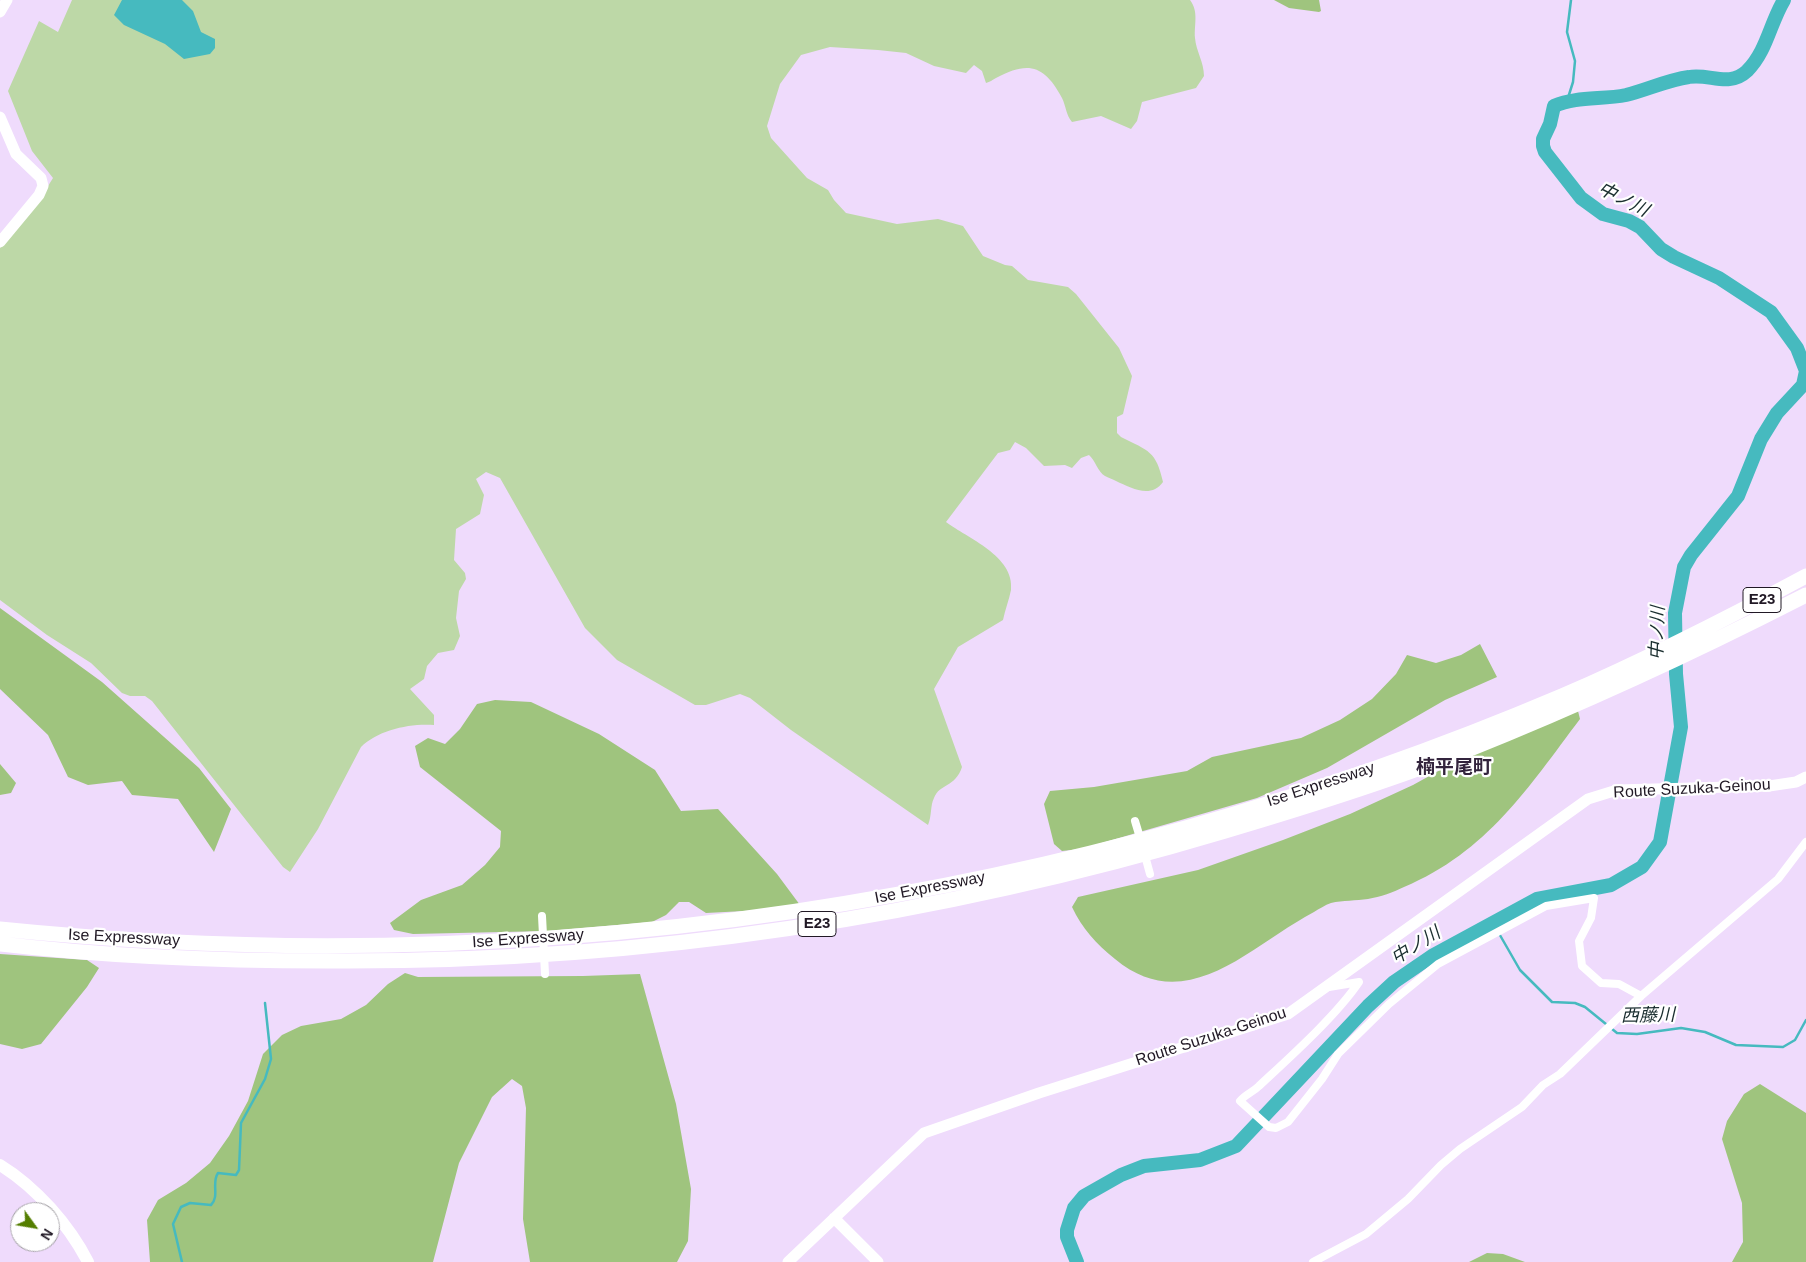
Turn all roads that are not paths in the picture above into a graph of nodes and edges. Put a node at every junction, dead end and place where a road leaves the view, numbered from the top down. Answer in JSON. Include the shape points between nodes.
{"nodes":[{"id":1,"x":7,"y":0,"type":"edge"},
{"id":2,"x":0,"y":12,"type":"edge"},
{"id":3,"x":0,"y":117,"type":"edge"},
{"id":4,"x":0,"y":242,"type":"edge"},
{"id":5,"x":1806,"y":576,"type":"edge"},
{"id":6,"x":1806,"y":594,"type":"edge"},
{"id":7,"x":1806,"y":777,"type":"edge"},
{"id":8,"x":1136,"y":821,"type":"dead end"},
{"id":9,"x":1806,"y":842,"type":"edge"},
{"id":10,"x":1150,"y":874,"type":"dead end"},
{"id":11,"x":542,"y":916,"type":"dead end"},
{"id":12,"x":0,"y":929,"type":"edge"},
{"id":13,"x":0,"y":944,"type":"edge"},
{"id":14,"x":545,"y":974,"type":"dead end"},
{"id":15,"x":1328,"y":987,"type":"junction"},
{"id":16,"x":1641,"y":996,"type":"junction"},
{"id":17,"x":0,"y":1165,"type":"edge"},
{"id":18,"x":834,"y":1218,"type":"junction"},
{"id":19,"x":88,"y":1262,"type":"edge"},
{"id":20,"x":788,"y":1262,"type":"edge"},
{"id":21,"x":878,"y":1262,"type":"edge"},
{"id":22,"x":1313,"y":1262,"type":"edge"}],
"edges":[{"from":1,"to":2,"type":"main road"},
{"from":3,"to":4,"type":"main road","via":[[16,154],[42,178],[43,186]]},
{"from":5,"to":12,"type":"highway","name":"Ise Expressway","number":"E23","via":[[1597,680],[1511,717],[1401,758],[1214,819],[1003,873],[774,916],[553,938],[368,946],[282,946]]},
{"from":6,"to":13,"type":"highway","name":"Ise Expressway","number":"E23","via":[[1724,638],[1463,752],[1301,809],[1063,876],[947,902],[712,939],[588,951],[418,961],[211,960]]},
{"from":7,"to":15,"type":"main road","name":"Route Suzuka-Geinou","via":[[1796,782],[1768,786],[1616,790],[1588,799]]},
{"from":8,"to":10,"type":"street"},
{"from":9,"to":16,"type":"street","via":[[1778,879]]},
{"from":11,"to":14,"type":"street"},
{"from":15,"to":16,"type":"street","via":[[1359,982],[1306,1040],[1240,1101],[1269,1126],[1276,1128],[1288,1122],[1322,1080],[1338,1054],[1389,1004],[1438,964],[1546,906],[1594,898],[1591,918],[1579,941],[1582,966],[1601,983],[1619,984]]},
{"from":15,"to":18,"type":"main road","name":"Route Suzuka-Geinou","via":[[1288,1014],[924,1133]]},
{"from":16,"to":22,"type":"street","via":[[1522,1107],[1460,1149],[1369,1232]]},
{"from":17,"to":19,"type":"main road","via":[[53,1213]]},
{"from":18,"to":20,"type":"main road","name":"Route Suzuka-Geinou"},
{"from":18,"to":21,"type":"main road"}]}
